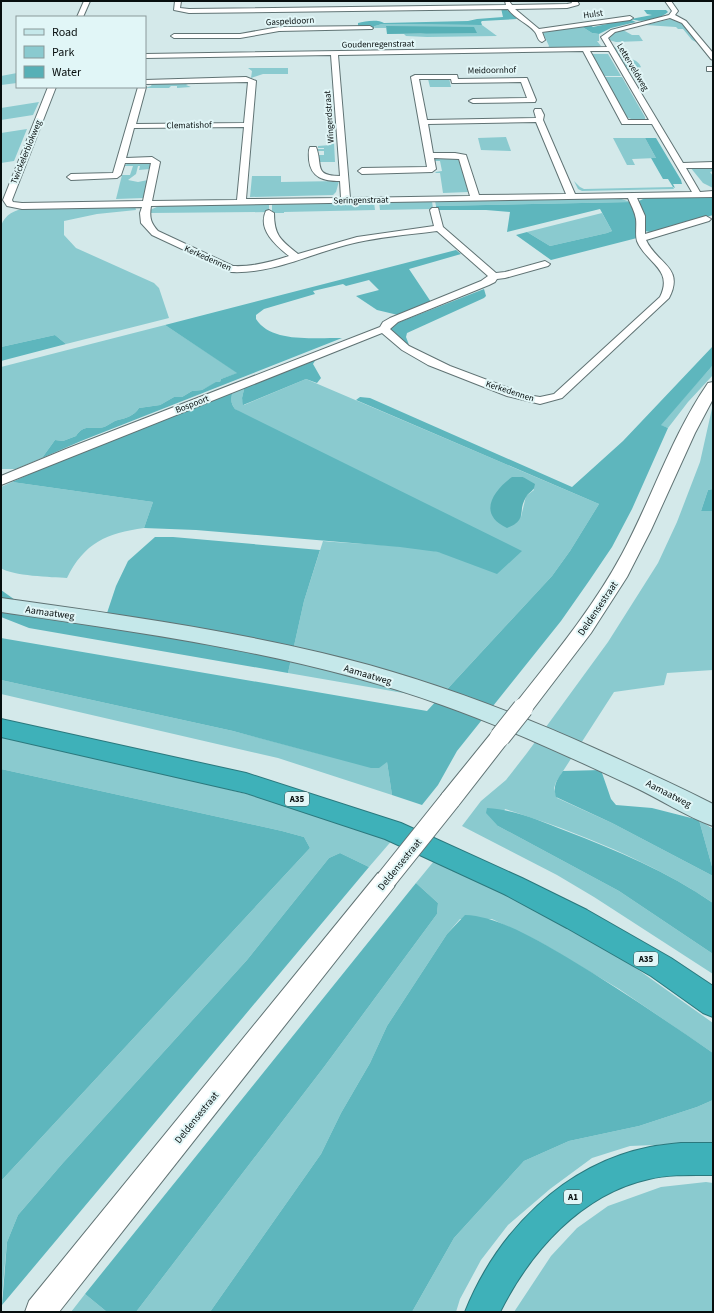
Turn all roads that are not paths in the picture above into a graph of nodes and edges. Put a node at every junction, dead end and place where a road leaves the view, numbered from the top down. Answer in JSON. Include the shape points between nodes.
{"nodes":[{"id":1,"x":86,"y":1,"type":"edge"},
{"id":2,"x":178,"y":1,"type":"edge"},
{"id":3,"x":242,"y":1,"type":"edge"},
{"id":4,"x":343,"y":1,"type":"edge"},
{"id":5,"x":409,"y":1,"type":"edge"},
{"id":6,"x":668,"y":1,"type":"edge"},
{"id":7,"x":574,"y":3,"type":"edge"},
{"id":8,"x":508,"y":4,"type":"edge"},
{"id":9,"x":410,"y":8,"type":"junction"},
{"id":10,"x":334,"y":9,"type":"junction"},
{"id":11,"x":344,"y":9,"type":"junction"},
{"id":12,"x":239,"y":10,"type":"junction"},
{"id":13,"x":80,"y":16,"type":"edge"},
{"id":14,"x":643,"y":16,"type":"dead end"},
{"id":15,"x":671,"y":16,"type":"junction"},
{"id":16,"x":335,"y":17,"type":"dead end"},
{"id":17,"x":370,"y":28,"type":"dead end"},
{"id":18,"x":538,"y":31,"type":"junction"},
{"id":19,"x":174,"y":36,"type":"dead end"},
{"id":20,"x":222,"y":45,"type":"junction"},
{"id":21,"x":610,"y":49,"type":"junction"},
{"id":22,"x":546,"y":50,"type":"junction"},
{"id":23,"x":586,"y":50,"type":"junction"},
{"id":24,"x":334,"y":53,"type":"junction"},
{"id":25,"x":146,"y":56,"type":"edge"},
{"id":26,"x":713,"y":58,"type":"edge"},
{"id":27,"x":146,"y":82,"type":"edge"},
{"id":28,"x":52,"y":88,"type":"edge"},
{"id":29,"x":141,"y":88,"type":"edge"},
{"id":30,"x":164,"y":90,"type":"dead end"},
{"id":31,"x":532,"y":100,"type":"junction"},
{"id":32,"x":473,"y":101,"type":"dead end"},
{"id":33,"x":538,"y":120,"type":"junction"},
{"id":34,"x":423,"y":122,"type":"junction"},
{"id":35,"x":654,"y":122,"type":"junction"},
{"id":36,"x":247,"y":125,"type":"junction"},
{"id":37,"x":131,"y":126,"type":"junction"},
{"id":38,"x":313,"y":149,"type":"dead end"},
{"id":39,"x":430,"y":156,"type":"junction"},
{"id":40,"x":121,"y":161,"type":"junction"},
{"id":41,"x":713,"y":165,"type":"edge"},
{"id":42,"x":680,"y":166,"type":"junction"},
{"id":43,"x":362,"y":171,"type":"dead end"},
{"id":44,"x":71,"y":177,"type":"dead end"},
{"id":45,"x":344,"y":179,"type":"junction"},
{"id":46,"x":698,"y":194,"type":"junction"},
{"id":47,"x":713,"y":194,"type":"edge"},
{"id":48,"x":632,"y":196,"type":"junction"},
{"id":49,"x":572,"y":197,"type":"junction"},
{"id":50,"x":475,"y":198,"type":"junction"},
{"id":51,"x":346,"y":200,"type":"junction"},
{"id":52,"x":241,"y":202,"type":"junction"},
{"id":53,"x":10,"y":204,"type":"junction"},
{"id":54,"x":147,"y":204,"type":"junction"},
{"id":55,"x":435,"y":210,"type":"dead end"},
{"id":56,"x":3,"y":211,"type":"dead end"},
{"id":57,"x":269,"y":213,"type":"dead end"},
{"id":58,"x":706,"y":218,"type":"dead end"},
{"id":59,"x":439,"y":228,"type":"junction"},
{"id":60,"x":641,"y":238,"type":"junction"},
{"id":61,"x":296,"y":257,"type":"junction"},
{"id":62,"x":545,"y":264,"type":"dead end"},
{"id":63,"x":493,"y":276,"type":"junction"},
{"id":64,"x":384,"y":329,"type":"junction"},
{"id":65,"x":713,"y":386,"type":"edge"},
{"id":66,"x":1,"y":481,"type":"edge"},
{"id":67,"x":1,"y":605,"type":"edge"},
{"id":68,"x":1,"y":728,"type":"edge"},
{"id":69,"x":713,"y":816,"type":"edge"},
{"id":70,"x":713,"y":1003,"type":"edge"},
{"id":71,"x":713,"y":1159,"type":"edge"},
{"id":72,"x":48,"y":1302,"type":"edge"},
{"id":73,"x":482,"y":1312,"type":"edge"}],
"edges":[{"from":1,"to":13,"type":"street"},
{"from":2,"to":12,"type":"street","via":[[178,10]]},
{"from":3,"to":12,"type":"street"},
{"from":4,"to":11,"type":"street"},
{"from":5,"to":9,"type":"street"},
{"from":6,"to":15,"type":"street","via":[[675,11]]},
{"from":7,"to":8,"type":"street"},
{"from":8,"to":9,"type":"street"},
{"from":8,"to":18,"type":"street"},
{"from":9,"to":11,"type":"street"},
{"from":10,"to":11,"type":"street"},
{"from":10,"to":12,"type":"street"},
{"from":10,"to":16,"type":"street"},
{"from":14,"to":18,"type":"street","name":"Hulst"},
{"from":15,"to":21,"type":"street","name":"Letterveldweg","via":[[610,32],[604,37]]},
{"from":15,"to":26,"type":"street","via":[[684,22]]},
{"from":17,"to":20,"type":"street","name":"Gaspeldoorn","via":[[335,26],[279,29],[240,36]]},
{"from":18,"to":22,"type":"street"},
{"from":19,"to":20,"type":"street","name":"Gaspeldoorn"},
{"from":20,"to":24,"type":"street","name":"Goudenregenstraat"},
{"from":20,"to":25,"type":"street","name":"Goudenregenstraat"},
{"from":21,"to":23,"type":"street","name":"Goudenregenstraat"},
{"from":21,"to":35,"type":"street","name":"Letterveldweg"},
{"from":22,"to":23,"type":"street","name":"Goudenregenstraat"},
{"from":22,"to":24,"type":"street","name":"Goudenregenstraat"},
{"from":23,"to":35,"type":"street","via":[[626,122]]},
{"from":24,"to":45,"type":"street","name":"Wingerdstraat"},
{"from":27,"to":36,"type":"street","via":[[246,79],[252,81],[247,89]]},
{"from":28,"to":53,"type":"street","name":"Twickelerblokweg","via":[[7,200]]},
{"from":29,"to":30,"type":"street"},
{"from":29,"to":37,"type":"street"},
{"from":31,"to":32,"type":"street"},
{"from":31,"to":33,"type":"street","name":"Meidoornhof","via":[[540,116]]},
{"from":31,"to":34,"type":"street","name":"Meidoornhof","via":[[524,80],[455,81],[454,77],[415,78]]},
{"from":33,"to":34,"type":"street"},
{"from":33,"to":49,"type":"street","name":"Meidoornhof"},
{"from":34,"to":39,"type":"street","name":"Meidoornhof"},
{"from":35,"to":42,"type":"street","name":"Letterveldweg"},
{"from":36,"to":37,"type":"street","name":"Clematishof"},
{"from":36,"to":52,"type":"street"},
{"from":37,"to":40,"type":"street"},
{"from":38,"to":45,"type":"street","name":"Wingerdstraat","via":[[313,162],[319,175],[330,179]]},
{"from":39,"to":43,"type":"street","via":[[432,169]]},
{"from":39,"to":50,"type":"street","via":[[464,157]]},
{"from":40,"to":44,"type":"street","via":[[117,175]]},
{"from":40,"to":54,"type":"street","via":[[156,162]]},
{"from":41,"to":42,"type":"street"},
{"from":42,"to":46,"type":"street","name":"Letterveldweg"},
{"from":45,"to":51,"type":"street","name":"Wingerdstraat"},
{"from":46,"to":47,"type":"street","name":"Seringenstraat"},
{"from":46,"to":48,"type":"street","name":"Seringenstraat"},
{"from":48,"to":49,"type":"street","name":"Seringenstraat"},
{"from":48,"to":60,"type":"street","via":[[640,216]]},
{"from":49,"to":50,"type":"street","name":"Seringenstraat"},
{"from":50,"to":51,"type":"street","name":"Seringenstraat"},
{"from":51,"to":52,"type":"street","name":"Seringenstraat"},
{"from":52,"to":54,"type":"street","name":"Seringenstraat"},
{"from":53,"to":54,"type":"street","name":"Seringenstraat"},
{"from":53,"to":56,"type":"street"},
{"from":54,"to":61,"type":"street","name":"Kerkedennen","via":[[146,223],[155,233],[231,269],[241,271]]},
{"from":55,"to":59,"type":"street"},
{"from":57,"to":61,"type":"street","via":[[268,227],[271,236]]},
{"from":58,"to":60,"type":"street"},
{"from":59,"to":61,"type":"street","name":"Kerkedennen","via":[[345,242]]},
{"from":59,"to":63,"type":"street"},
{"from":60,"to":64,"type":"street","name":"Kerkedennen","via":[[668,274],[670,290],[558,396],[538,400],[522,397],[433,363],[411,352]]},
{"from":62,"to":63,"type":"street"},
{"from":63,"to":64,"type":"street","via":[[485,284],[394,320]]},
{"from":64,"to":66,"type":"street","name":"Bospoort"},
{"from":65,"to":72,"type":"street","name":"Deldensestraat","bridge":true,"via":[[700,407],[618,577],[587,625]]},
{"from":67,"to":69,"type":"main road","name":"Aamaatweg","via":[[222,638],[379,676],[451,699],[531,730],[668,791]]},
{"from":68,"to":70,"type":"highway","number":"A35","via":[[246,783],[392,830],[577,919],[661,967]]},
{"from":71,"to":73,"type":"highway","number":"A1","via":[[660,1160],[622,1170],[581,1191],[552,1212],[518,1250]]}]}
